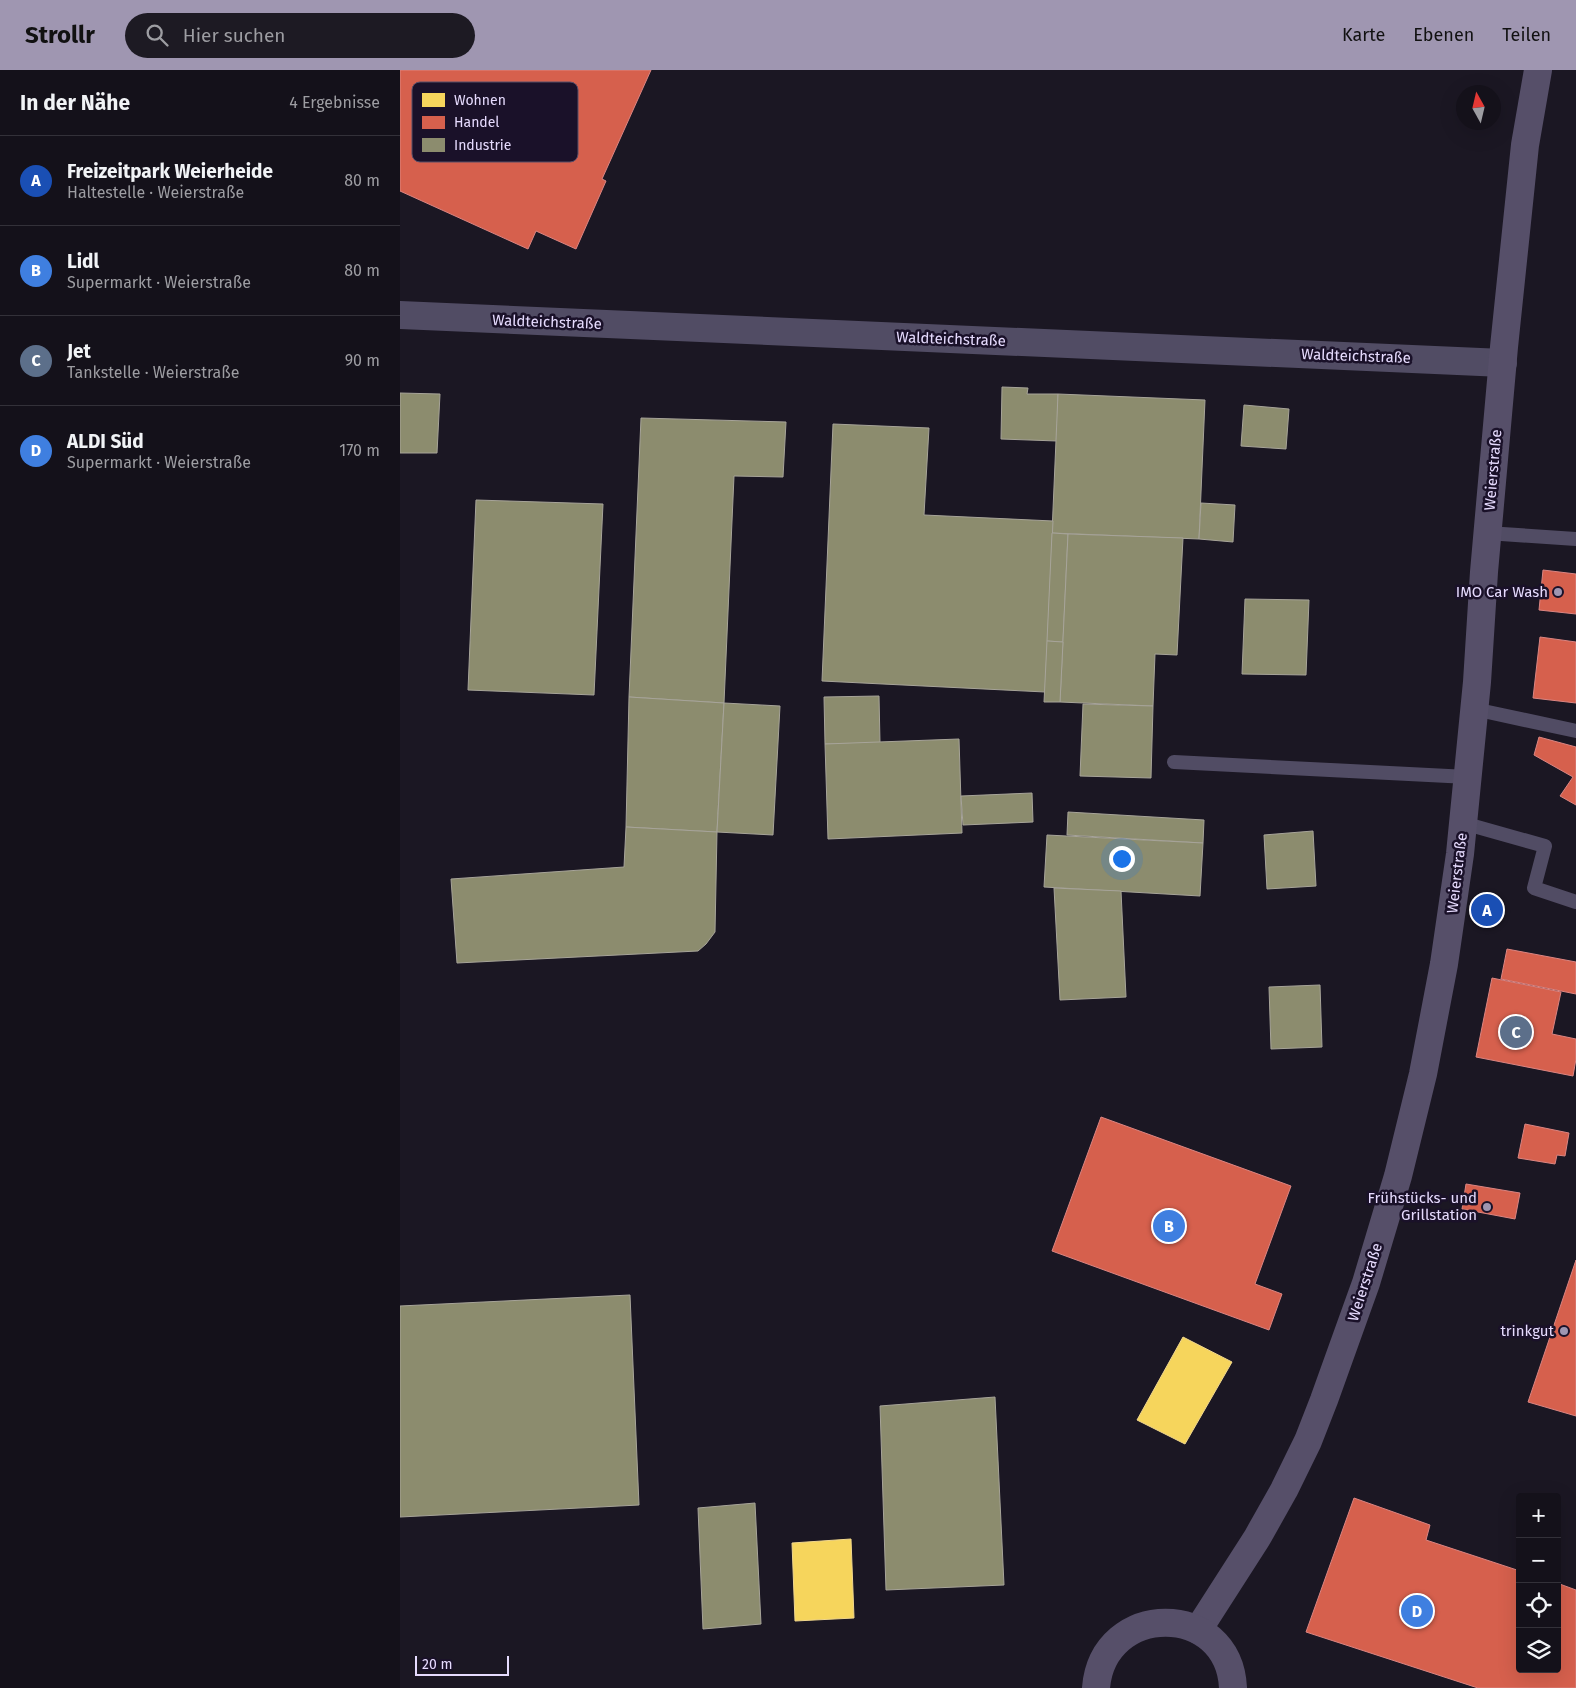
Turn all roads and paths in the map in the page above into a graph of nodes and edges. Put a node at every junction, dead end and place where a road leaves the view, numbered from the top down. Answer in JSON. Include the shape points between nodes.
{"nodes":[{"id":1,"x":1538,"y":70,"type":"edge"},
{"id":2,"x":400,"y":315,"type":"edge"},
{"id":3,"x":1503,"y":363,"type":"junction"},
{"id":4,"x":1487,"y":533,"type":"junction"},
{"id":5,"x":1576,"y":539,"type":"edge"},
{"id":6,"x":1474,"y":709,"type":"junction"},
{"id":7,"x":1576,"y":731,"type":"edge"},
{"id":8,"x":1174,"y":762,"type":"dead end"},
{"id":9,"x":1468,"y":777,"type":"junction"},
{"id":10,"x":1463,"y":823,"type":"junction"},
{"id":11,"x":1576,"y":902,"type":"edge"},
{"id":12,"x":1198,"y":1630,"type":"junction"},
{"id":13,"x":1096,"y":1688,"type":"edge"},
{"id":14,"x":1233,"y":1688,"type":"edge"}],
"edges":[{"from":1,"to":3,"type":"main road","name":"Weierstraße","via":[[1525,145]]},
{"from":2,"to":3,"type":"street","name":"Waldteichstraße"},
{"from":3,"to":4,"type":"main road","name":"Weierstraße"},
{"from":4,"to":5,"type":"lane"},
{"from":4,"to":6,"type":"main road","name":"Weierstraße"},
{"from":6,"to":7,"type":"lane"},
{"from":6,"to":9,"type":"main road","name":"Weierstraße"},
{"from":8,"to":9,"type":"lane"},
{"from":9,"to":10,"type":"main road","name":"Weierstraße"},
{"from":10,"to":11,"type":"lane","via":[[1545,846],[1534,888]]},
{"from":10,"to":12,"type":"main road","name":"Weierstraße","via":[[1453,912],[1423,1074],[1398,1176],[1366,1283],[1308,1441],[1257,1538]]},
{"from":12,"to":13,"type":"main road","via":[[1167,1622],[1139,1627],[1126,1634],[1108,1652],[1101,1665]]},
{"from":12,"to":14,"type":"main road","via":[[1222,1652],[1231,1671]]}]}
